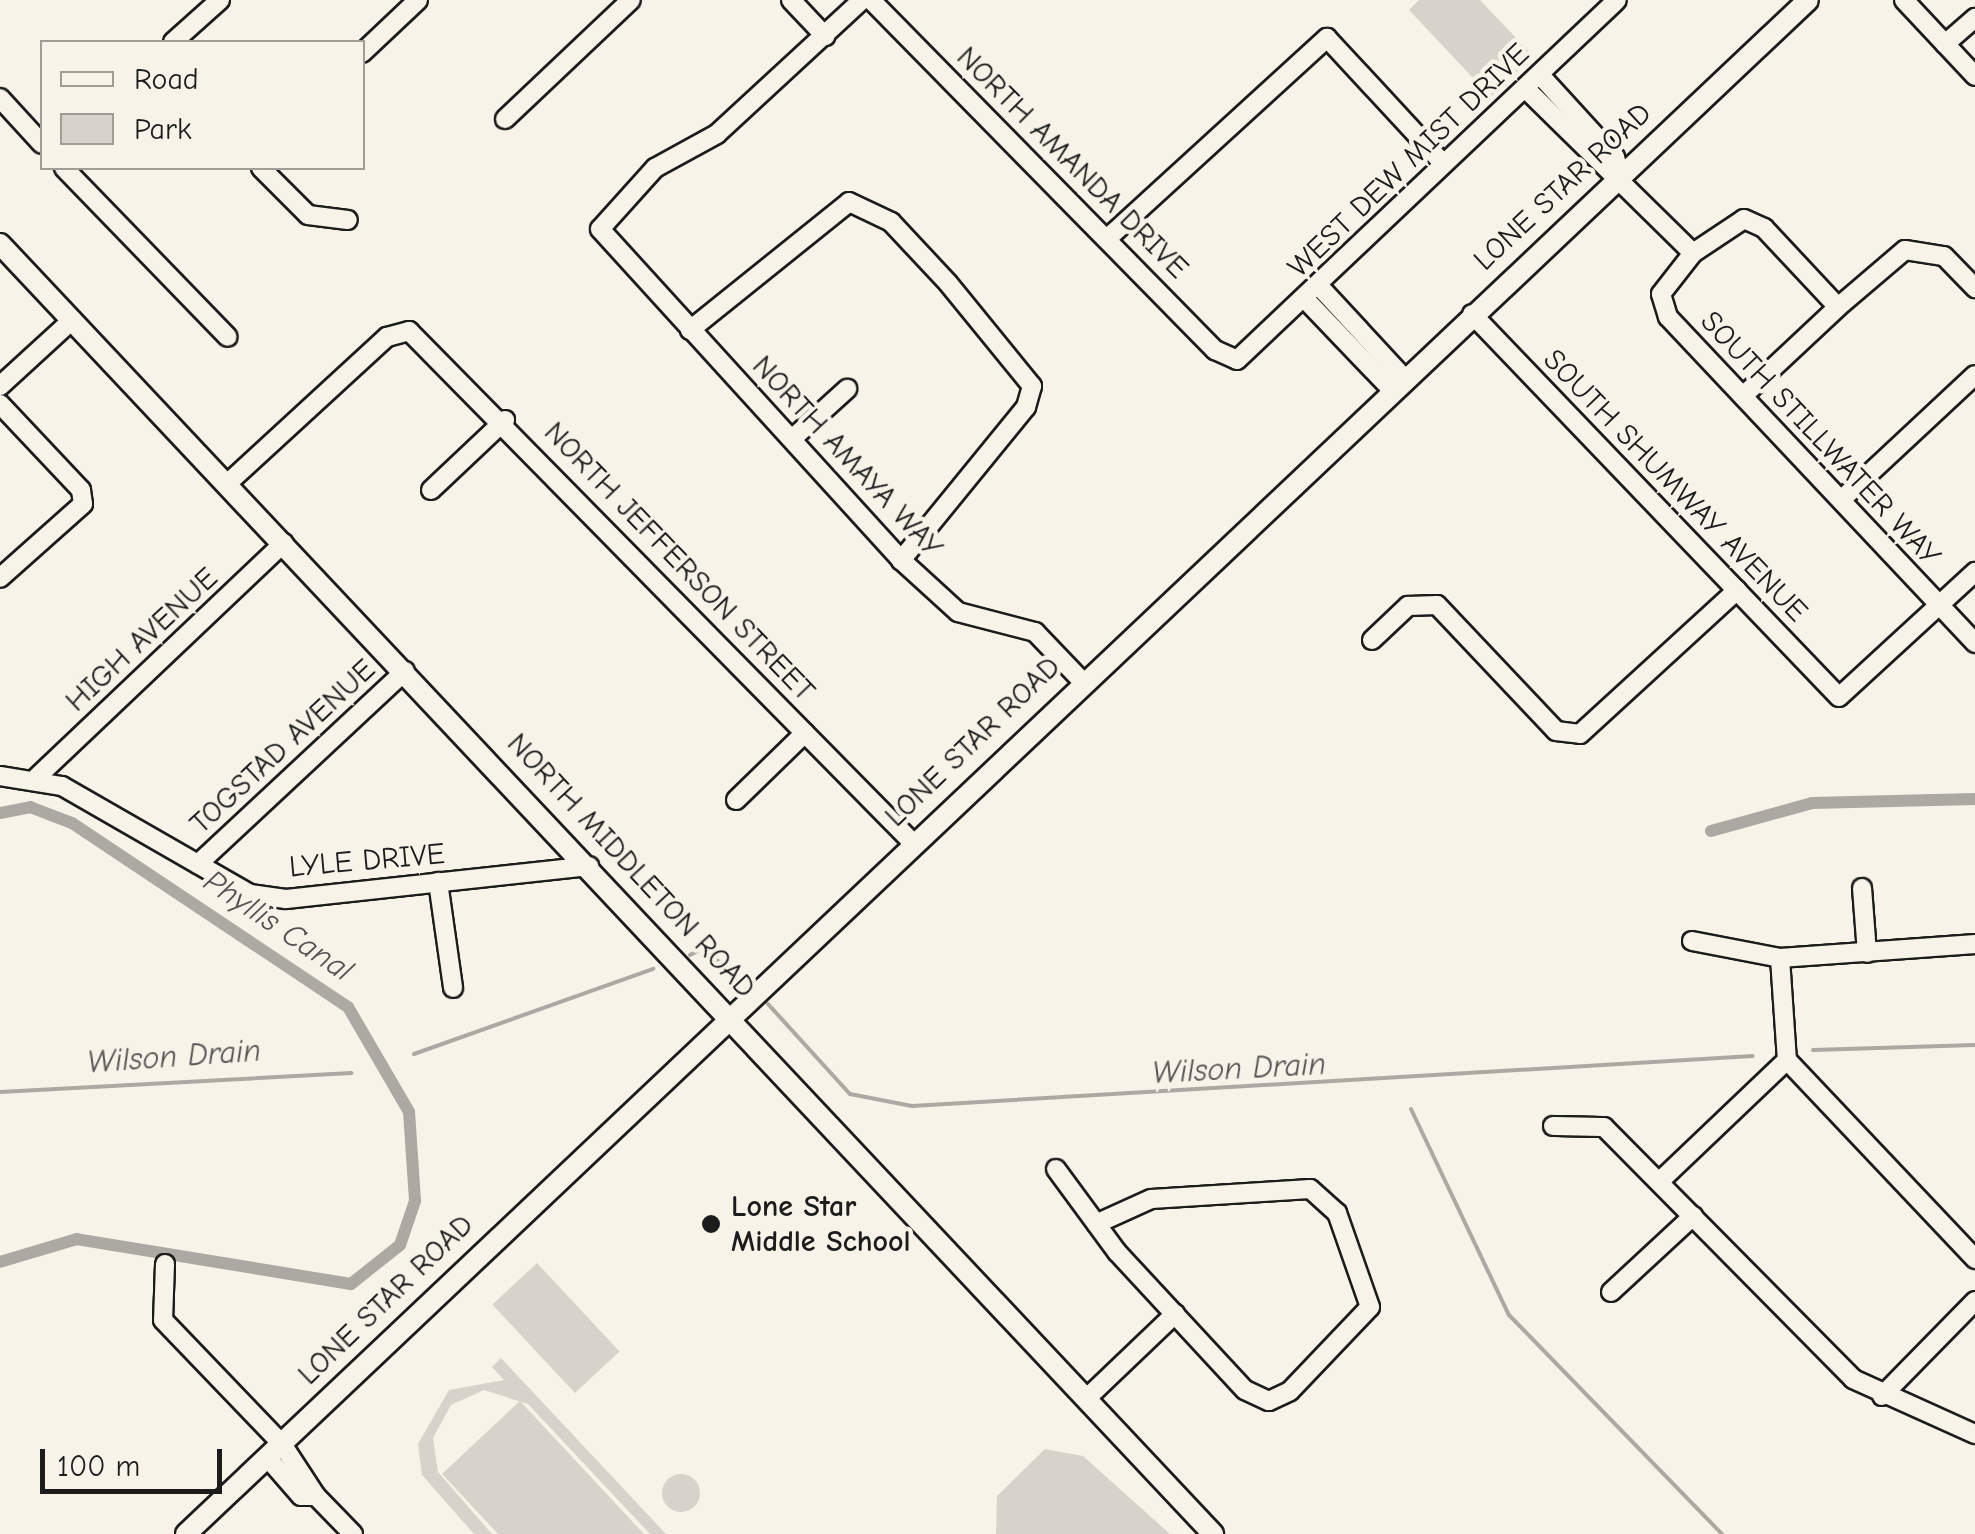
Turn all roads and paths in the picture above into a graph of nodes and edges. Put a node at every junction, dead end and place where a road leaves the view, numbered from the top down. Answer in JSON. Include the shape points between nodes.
{"nodes":[{"id":1,"x":220,"y":0,"type":"edge"},
{"id":2,"x":418,"y":0,"type":"edge"},
{"id":3,"x":631,"y":0,"type":"edge"},
{"id":4,"x":791,"y":0,"type":"edge"},
{"id":5,"x":862,"y":0,"type":"edge"},
{"id":6,"x":871,"y":0,"type":"edge"},
{"id":7,"x":1617,"y":0,"type":"edge"},
{"id":8,"x":1808,"y":0,"type":"edge"},
{"id":9,"x":1904,"y":0,"type":"edge"},
{"id":10,"x":1975,"y":18,"type":"edge"},
{"id":11,"x":825,"y":36,"type":"junction"},
{"id":12,"x":175,"y":40,"type":"edge"},
{"id":13,"x":1945,"y":44,"type":"junction"},
{"id":14,"x":365,"y":50,"type":"edge"},
{"id":15,"x":1975,"y":76,"type":"edge"},
{"id":16,"x":1533,"y":81,"type":"junction"},
{"id":17,"x":0,"y":98,"type":"edge"},
{"id":18,"x":505,"y":119,"type":"dead end"},
{"id":19,"x":40,"y":142,"type":"edge"},
{"id":20,"x":1442,"y":162,"type":"junction"},
{"id":21,"x":66,"y":170,"type":"edge"},
{"id":22,"x":263,"y":170,"type":"edge"},
{"id":23,"x":1620,"y":176,"type":"junction"},
{"id":24,"x":348,"y":220,"type":"dead end"},
{"id":25,"x":1110,"y":236,"type":"junction"},
{"id":26,"x":0,"y":244,"type":"edge"},
{"id":27,"x":1693,"y":252,"type":"junction"},
{"id":28,"x":1975,"y":288,"type":"edge"},
{"id":29,"x":1312,"y":292,"type":"junction"},
{"id":30,"x":1838,"y":307,"type":"junction"},
{"id":31,"x":1472,"y":314,"type":"junction"},
{"id":32,"x":72,"y":320,"type":"junction"},
{"id":33,"x":690,"y":330,"type":"junction"},
{"id":34,"x":228,"y":336,"type":"dead end"},
{"id":35,"x":1237,"y":360,"type":"joint"},
{"id":36,"x":1975,"y":375,"type":"edge"},
{"id":37,"x":1397,"y":383,"type":"junction"},
{"id":38,"x":0,"y":386,"type":"edge"},
{"id":39,"x":847,"y":389,"type":"dead end"},
{"id":40,"x":1744,"y":396,"type":"junction"},
{"id":41,"x":0,"y":404,"type":"edge"},
{"id":42,"x":505,"y":420,"type":"junction"},
{"id":43,"x":794,"y":437,"type":"junction"},
{"id":44,"x":228,"y":483,"type":"junction"},
{"id":45,"x":431,"y":490,"type":"dead end"},
{"id":46,"x":1840,"y":500,"type":"junction"},
{"id":47,"x":284,"y":543,"type":"junction"},
{"id":48,"x":901,"y":560,"type":"junction"},
{"id":49,"x":1975,"y":572,"type":"edge"},
{"id":50,"x":0,"y":578,"type":"edge"},
{"id":51,"x":1737,"y":590,"type":"junction"},
{"id":52,"x":1939,"y":606,"type":"junction"},
{"id":53,"x":1372,"y":640,"type":"dead end"},
{"id":54,"x":1975,"y":643,"type":"edge"},
{"id":55,"x":405,"y":671,"type":"junction"},
{"id":56,"x":1081,"y":680,"type":"junction"},
{"id":57,"x":804,"y":733,"type":"junction"},
{"id":58,"x":0,"y":776,"type":"edge"},
{"id":59,"x":37,"y":777,"type":"junction"},
{"id":60,"x":736,"y":800,"type":"dead end"},
{"id":61,"x":912,"y":842,"type":"junction"},
{"id":62,"x":198,"y":864,"type":"junction"},
{"id":63,"x":589,"y":866,"type":"junction"},
{"id":64,"x":438,"y":882,"type":"junction"},
{"id":65,"x":1862,"y":888,"type":"dead end"},
{"id":66,"x":1692,"y":941,"type":"dead end"},
{"id":67,"x":1975,"y":944,"type":"edge"},
{"id":68,"x":1867,"y":953,"type":"junction"},
{"id":69,"x":1780,"y":958,"type":"junction"},
{"id":70,"x":453,"y":988,"type":"dead end"},
{"id":71,"x":729,"y":1013,"type":"junction"},
{"id":72,"x":1787,"y":1060,"type":"junction"},
{"id":73,"x":1553,"y":1126,"type":"dead end"},
{"id":74,"x":1056,"y":1170,"type":"dead end"},
{"id":75,"x":1660,"y":1181,"type":"junction"},
{"id":76,"x":1694,"y":1216,"type":"junction"},
{"id":77,"x":1096,"y":1224,"type":"junction"},
{"id":78,"x":1975,"y":1259,"type":"edge"},
{"id":79,"x":165,"y":1264,"type":"dead end"},
{"id":80,"x":1611,"y":1292,"type":"dead end"},
{"id":81,"x":1975,"y":1301,"type":"edge"},
{"id":82,"x":1175,"y":1314,"type":"junction"},
{"id":83,"x":1882,"y":1396,"type":"junction"},
{"id":84,"x":1087,"y":1398,"type":"junction"},
{"id":85,"x":1975,"y":1434,"type":"edge"},
{"id":86,"x":274,"y":1451,"type":"junction"},
{"id":87,"x":186,"y":1534,"type":"edge"},
{"id":88,"x":353,"y":1534,"type":"edge"},
{"id":89,"x":1213,"y":1534,"type":"edge"}],
"edges":[{"from":1,"to":12,"type":"street"},
{"from":2,"to":14,"type":"street"},
{"from":3,"to":18,"type":"street"},
{"from":4,"to":11,"type":"street"},
{"from":5,"to":11,"type":"street"},
{"from":6,"to":25,"type":"street","name":"NORTH AMANDA DRIVE"},
{"from":7,"to":16,"type":"street","name":"WEST DEW MIST DRIVE"},
{"from":8,"to":23,"type":"main road","name":"LONE STAR ROAD"},
{"from":9,"to":13,"type":"street"},
{"from":10,"to":13,"type":"street"},
{"from":11,"to":33,"type":"street","name":"NORTH AMAYA WAY","via":[[717,134],[654,168],[600,230]]},
{"from":13,"to":15,"type":"street"},
{"from":16,"to":20,"type":"street","name":"WEST DEW MIST DRIVE"},
{"from":16,"to":23,"type":"street","via":[[1615,158]]},
{"from":17,"to":19,"type":"street"},
{"from":20,"to":25,"type":"street","via":[[1327,38]]},
{"from":20,"to":29,"type":"street","name":"WEST DEW MIST DRIVE"},
{"from":21,"to":34,"type":"street"},
{"from":22,"to":24,"type":"street","via":[[308,216]]},
{"from":23,"to":27,"type":"street"},
{"from":23,"to":31,"type":"main road","name":"LONE STAR ROAD"},
{"from":25,"to":35,"type":"street","name":"NORTH AMANDA DRIVE","via":[[1214,350]]},
{"from":26,"to":32,"type":"main road","name":"NORTH MIDDLETON ROAD"},
{"from":27,"to":30,"type":"street","via":[[1744,219],[1764,228]]},
{"from":27,"to":40,"type":"street","name":"SOUTH STILLWATER WAY","via":[[1661,294],[1668,316]]},
{"from":28,"to":30,"type":"street","via":[[1944,256],[1905,250]]},
{"from":29,"to":35,"type":"street","name":"WEST DEW MIST DRIVE"},
{"from":29,"to":37,"type":"street"},
{"from":30,"to":40,"type":"street"},
{"from":31,"to":37,"type":"main road","name":"LONE STAR ROAD"},
{"from":31,"to":51,"type":"street","name":"SOUTH SHUMWAY AVENUE"},
{"from":32,"to":38,"type":"street"},
{"from":32,"to":44,"type":"main road","name":"NORTH MIDDLETON ROAD"},
{"from":33,"to":43,"type":"street","name":"NORTH AMAYA WAY"},
{"from":33,"to":48,"type":"street","via":[[849,202],[891,222],[948,283],[1032,386],[1026,407]]},
{"from":36,"to":46,"type":"street"},
{"from":37,"to":56,"type":"main road","name":"LONE STAR ROAD"},
{"from":39,"to":43,"type":"street"},
{"from":40,"to":46,"type":"street","name":"SOUTH STILLWATER WAY"},
{"from":41,"to":50,"type":"street","via":[[81,490],[83,504]]},
{"from":42,"to":44,"type":"street","name":"NORTH JEFFERSON STREET","via":[[398,331]]},
{"from":42,"to":45,"type":"street"},
{"from":42,"to":57,"type":"street","name":"NORTH JEFFERSON STREET"},
{"from":43,"to":48,"type":"street","name":"NORTH AMAYA WAY"},
{"from":44,"to":47,"type":"main road","name":"NORTH MIDDLETON ROAD"},
{"from":46,"to":52,"type":"street","name":"SOUTH STILLWATER WAY"},
{"from":47,"to":55,"type":"main road","name":"NORTH MIDDLETON ROAD"},
{"from":47,"to":59,"type":"street","name":"HIGH AVENUE"},
{"from":48,"to":56,"type":"street","name":"NORTH AMAYA WAY","via":[[958,612],[1035,632]]},
{"from":49,"to":52,"type":"street"},
{"from":51,"to":52,"type":"street","name":"SOUTH SHUMWAY AVENUE","via":[[1839,697]]},
{"from":51,"to":53,"type":"street","via":[[1597,721],[1568,736],[1437,605],[1417,602]]},
{"from":52,"to":54,"type":"street","name":"SOUTH STILLWATER WAY"},
{"from":55,"to":62,"type":"street","name":"TOGSTAD AVENUE"},
{"from":55,"to":63,"type":"main road","name":"NORTH MIDDLETON ROAD"},
{"from":56,"to":61,"type":"main road","name":"LONE STAR ROAD"},
{"from":57,"to":60,"type":"street"},
{"from":57,"to":61,"type":"street","name":"NORTH JEFFERSON STREET"},
{"from":58,"to":59,"type":"street","name":"LYLE DRIVE"},
{"from":59,"to":62,"type":"street","name":"LYLE DRIVE"},
{"from":61,"to":71,"type":"main road","name":"LONE STAR ROAD"},
{"from":62,"to":64,"type":"street","name":"LYLE DRIVE","via":[[250,894],[286,899]]},
{"from":63,"to":64,"type":"street","name":"LYLE DRIVE"},
{"from":63,"to":71,"type":"main road","name":"NORTH MIDDLETON ROAD"},
{"from":64,"to":70,"type":"street"},
{"from":65,"to":68,"type":"street"},
{"from":66,"to":69,"type":"street"},
{"from":67,"to":68,"type":"street"},
{"from":68,"to":69,"type":"street"},
{"from":69,"to":72,"type":"street"},
{"from":71,"to":84,"type":"main road","name":"NORTH MIDDLETON ROAD"},
{"from":71,"to":86,"type":"main road","name":"LONE STAR ROAD"},
{"from":72,"to":75,"type":"street"},
{"from":72,"to":78,"type":"street"},
{"from":73,"to":75,"type":"street","via":[[1604,1127]]},
{"from":74,"to":77,"type":"street"},
{"from":75,"to":76,"type":"street"},
{"from":76,"to":80,"type":"street"},
{"from":76,"to":83,"type":"street","via":[[1853,1379]]},
{"from":77,"to":82,"type":"street"},
{"from":77,"to":82,"type":"street","via":[[1151,1198],[1323,1195],[1370,1307],[1290,1391],[1269,1401],[1245,1390]]},
{"from":79,"to":86,"type":"street","via":[[163,1320]]},
{"from":81,"to":83,"type":"street"},
{"from":82,"to":84,"type":"street"},
{"from":83,"to":85,"type":"street"},
{"from":84,"to":89,"type":"main road","name":"NORTH MIDDLETON ROAD"},
{"from":86,"to":87,"type":"main road","name":"LONE STAR ROAD"},
{"from":86,"to":88,"type":"street"}]}
